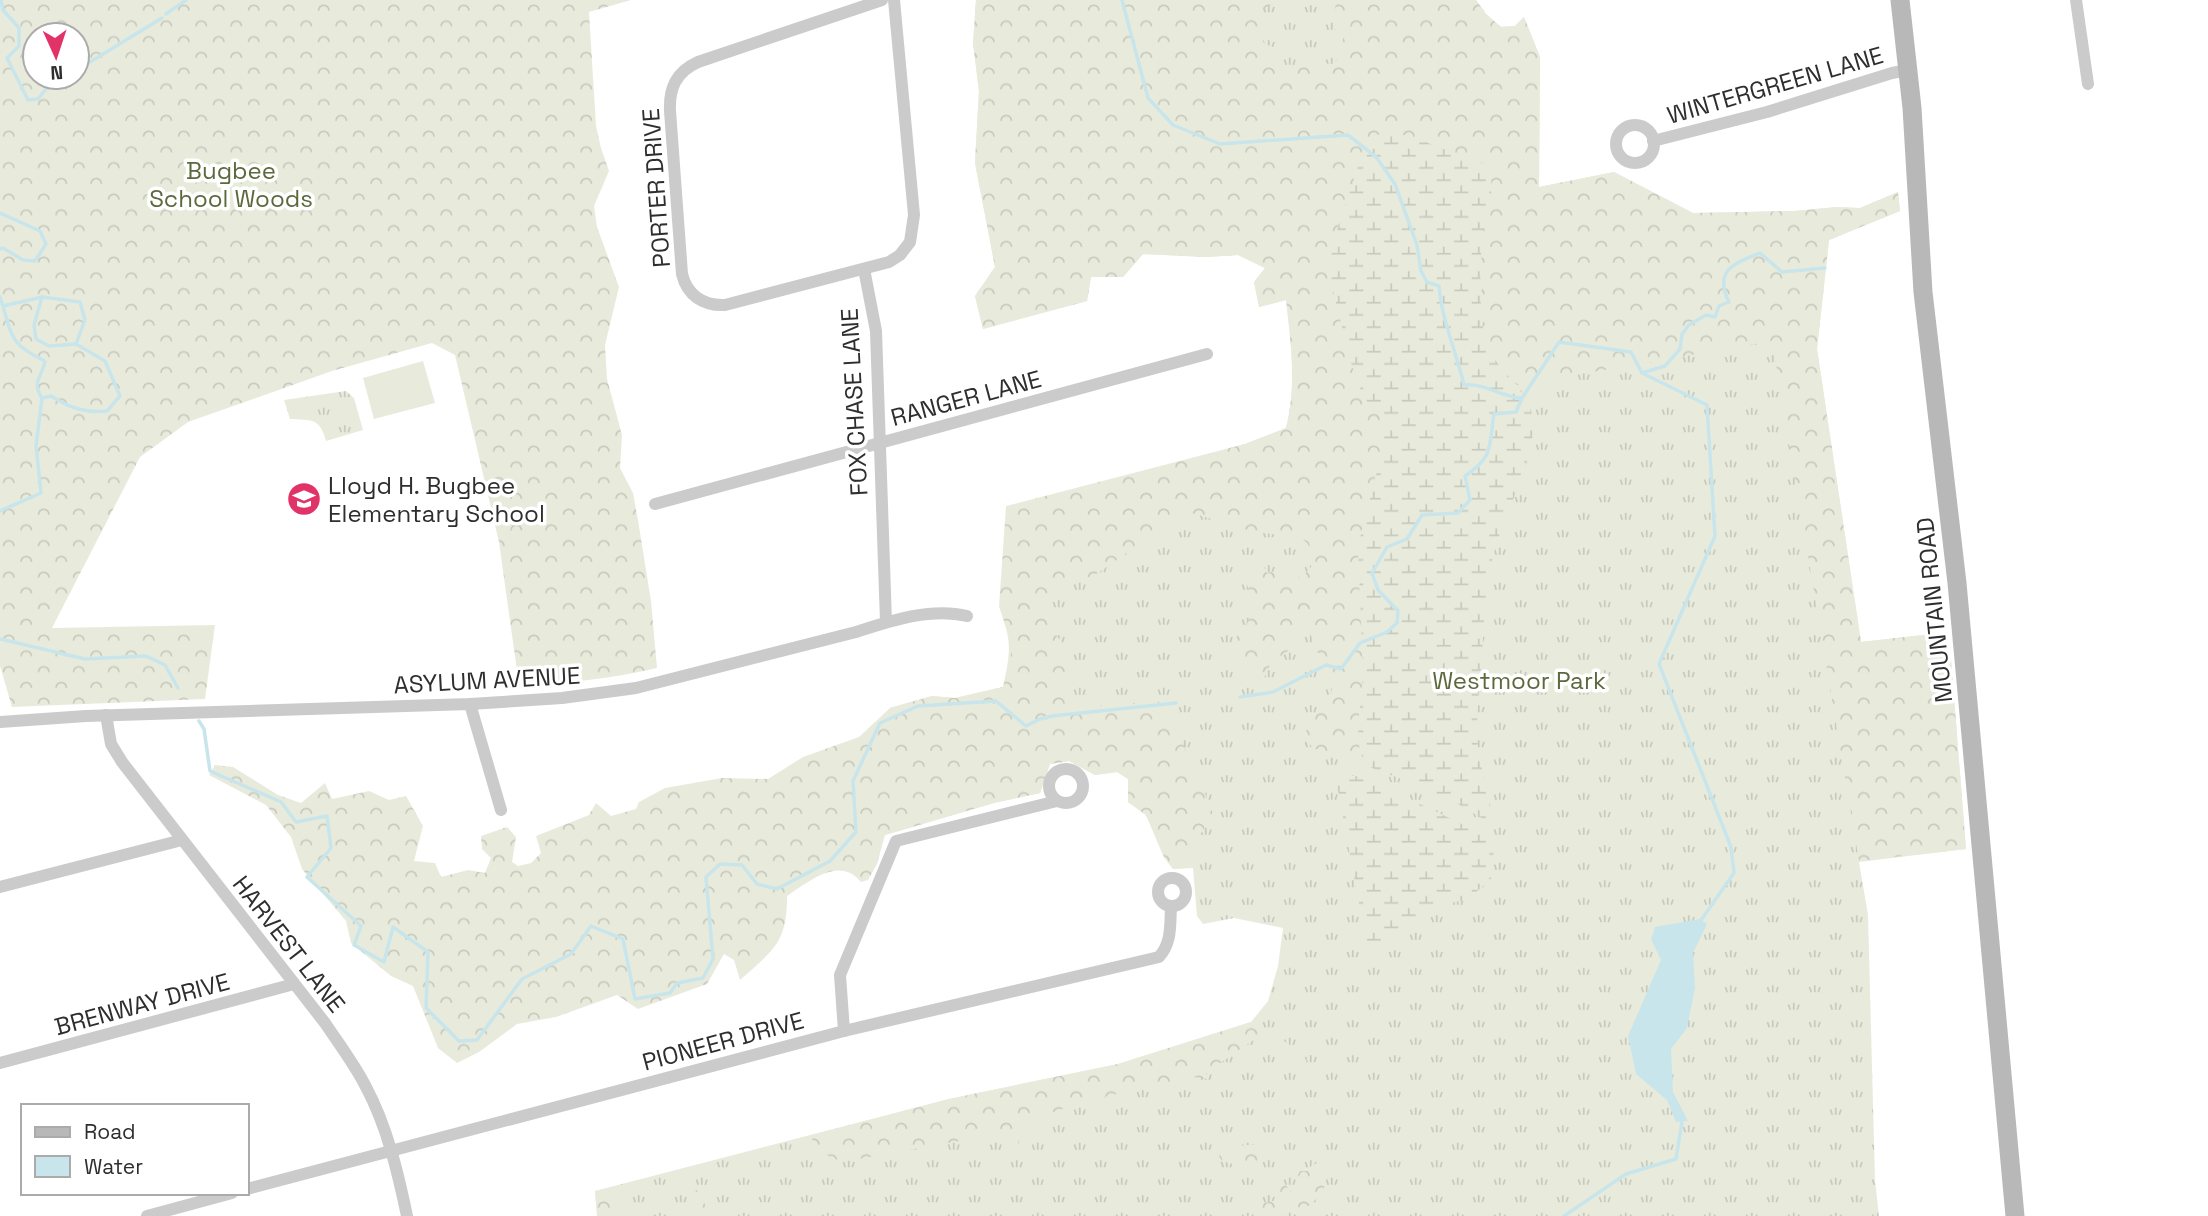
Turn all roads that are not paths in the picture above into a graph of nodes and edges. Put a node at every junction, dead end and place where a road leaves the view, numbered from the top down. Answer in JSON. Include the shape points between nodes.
{"nodes":[{"id":1,"x":882,"y":0,"type":"edge"},
{"id":2,"x":894,"y":0,"type":"edge"},
{"id":3,"x":1900,"y":0,"type":"edge"},
{"id":4,"x":2076,"y":0,"type":"edge"},
{"id":5,"x":1908,"y":70,"type":"junction"},
{"id":6,"x":2088,"y":84,"type":"dead end"},
{"id":7,"x":1653,"y":141,"type":"dead end"},
{"id":8,"x":863,"y":269,"type":"junction"},
{"id":9,"x":1207,"y":355,"type":"dead end"},
{"id":10,"x":879,"y":443,"type":"junction"},
{"id":11,"x":655,"y":504,"type":"dead end"},
{"id":12,"x":967,"y":616,"type":"dead end"},
{"id":13,"x":886,"y":622,"type":"junction"},
{"id":14,"x":470,"y":704,"type":"junction"},
{"id":15,"x":106,"y":715,"type":"junction"},
{"id":16,"x":0,"y":722,"type":"edge"},
{"id":17,"x":1057,"y":800,"type":"dead end"},
{"id":18,"x":501,"y":810,"type":"dead end"},
{"id":19,"x":183,"y":840,"type":"junction"},
{"id":20,"x":0,"y":887,"type":"edge"},
{"id":21,"x":1171,"y":906,"type":"dead end"},
{"id":22,"x":295,"y":984,"type":"junction"},
{"id":23,"x":844,"y":1031,"type":"junction"},
{"id":24,"x":0,"y":1063,"type":"edge"},
{"id":25,"x":391,"y":1151,"type":"junction"},
{"id":26,"x":248,"y":1189,"type":"edge"},
{"id":27,"x":225,"y":1195,"type":"edge"},
{"id":28,"x":147,"y":1216,"type":"edge"},
{"id":29,"x":407,"y":1216,"type":"edge"},
{"id":30,"x":2015,"y":1216,"type":"edge"}],
"edges":[{"from":1,"to":8,"type":"street","name":"PORTER DRIVE","via":[[692,65],[676,80],[670,99],[682,274],[700,301],[725,305]]},
{"from":2,"to":8,"type":"street","via":[[914,225],[910,242],[900,255]]},
{"from":3,"to":5,"type":"main road","name":"MOUNTAIN ROAD"},
{"from":4,"to":6,"type":"street"},
{"from":5,"to":7,"type":"street","name":"WINTERGREEN LANE"},
{"from":5,"to":30,"type":"main road","name":"MOUNTAIN ROAD","via":[[1923,292],[1958,595]]},
{"from":8,"to":10,"type":"street","name":"FOX CHASE LANE","via":[[876,331]]},
{"from":9,"to":10,"type":"street","name":"RANGER LANE"},
{"from":10,"to":11,"type":"street","name":"RANGER LANE"},
{"from":10,"to":13,"type":"street","name":"FOX CHASE LANE"},
{"from":12,"to":13,"type":"street","name":"ASYLUM AVENUE","via":[[938,613]]},
{"from":13,"to":14,"type":"street","name":"ASYLUM AVENUE","via":[[636,688]]},
{"from":14,"to":15,"type":"street","name":"ASYLUM AVENUE"},
{"from":14,"to":18,"type":"street"},
{"from":15,"to":16,"type":"street","name":"ASYLUM AVENUE"},
{"from":15,"to":19,"type":"street","name":"HARVEST LANE","via":[[114,751]]},
{"from":17,"to":23,"type":"street","via":[[896,841],[840,975]]},
{"from":19,"to":20,"type":"street"},
{"from":19,"to":22,"type":"street","name":"HARVEST LANE"},
{"from":21,"to":23,"type":"street","name":"PIONEER DRIVE","via":[[1167,949],[1159,957]]},
{"from":22,"to":24,"type":"street","name":"BRENWAY DRIVE"},
{"from":22,"to":25,"type":"street","name":"HARVEST LANE","via":[[362,1080]]},
{"from":23,"to":25,"type":"street","name":"PIONEER DRIVE"},
{"from":25,"to":26,"type":"street","name":"PIONEER DRIVE"},
{"from":25,"to":29,"type":"street","name":"HARVEST LANE"},
{"from":27,"to":28,"type":"street"}]}
